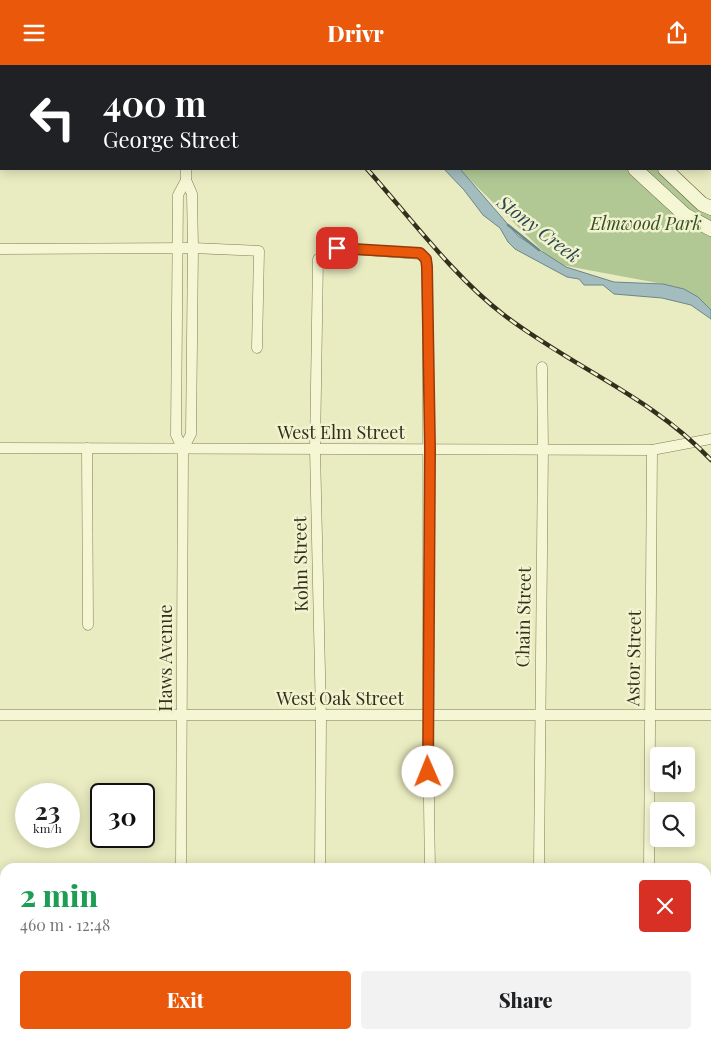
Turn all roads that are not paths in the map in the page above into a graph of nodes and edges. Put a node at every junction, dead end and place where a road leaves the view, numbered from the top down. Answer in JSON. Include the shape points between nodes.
{"nodes":[{"id":1,"x":186,"y":170,"type":"edge"},
{"id":2,"x":636,"y":170,"type":"edge"},
{"id":3,"x":665,"y":170,"type":"edge"},
{"id":4,"x":186,"y":180,"type":"junction"},
{"id":5,"x":711,"y":208,"type":"edge"},
{"id":6,"x":711,"y":229,"type":"edge"},
{"id":7,"x":177,"y":247,"type":"junction"},
{"id":8,"x":193,"y":247,"type":"junction"},
{"id":9,"x":0,"y":249,"type":"edge"},
{"id":10,"x":257,"y":347,"type":"dead end"},
{"id":11,"x":176,"y":354,"type":"junction"},
{"id":12,"x":192,"y":355,"type":"junction"},
{"id":13,"x":542,"y":367,"type":"dead end"},
{"id":14,"x":711,"y":439,"type":"edge"},
{"id":15,"x":0,"y":448,"type":"edge"},
{"id":16,"x":87,"y":448,"type":"junction"},
{"id":17,"x":184,"y":449,"type":"junction"},
{"id":18,"x":315,"y":449,"type":"junction"},
{"id":19,"x":430,"y":449,"type":"junction"},
{"id":20,"x":543,"y":449,"type":"junction"},
{"id":21,"x":652,"y":450,"type":"junction"},
{"id":22,"x":88,"y":625,"type":"dead end"},
{"id":23,"x":0,"y":715,"type":"edge"},
{"id":24,"x":183,"y":715,"type":"junction"},
{"id":25,"x":427,"y":715,"type":"junction"},
{"id":26,"x":711,"y":715,"type":"edge"},
{"id":27,"x":539,"y":716,"type":"junction"},
{"id":28,"x":649,"y":716,"type":"junction"},
{"id":29,"x":321,"y":717,"type":"junction"},
{"id":30,"x":181,"y":863,"type":"edge"},
{"id":31,"x":320,"y":863,"type":"edge"},
{"id":32,"x":430,"y":863,"type":"edge"},
{"id":33,"x":539,"y":863,"type":"edge"},
{"id":34,"x":649,"y":863,"type":"edge"}],
"edges":[{"from":1,"to":4,"type":"street","name":"Haws Avenue"},
{"from":2,"to":6,"type":"street","via":[[684,215]]},
{"from":3,"to":5,"type":"street","via":[[702,204]]},
{"from":4,"to":7,"type":"street","name":"Haws Avenue","via":[[178,195]]},
{"from":4,"to":8,"type":"street","name":"Haws Avenue","via":[[192,193]]},
{"from":7,"to":8,"type":"street"},
{"from":7,"to":9,"type":"street"},
{"from":7,"to":11,"type":"street","name":"Haws Avenue"},
{"from":8,"to":10,"type":"street","via":[[259,251]]},
{"from":8,"to":12,"type":"street","name":"Haws Avenue"},
{"from":11,"to":12,"type":"street"},
{"from":11,"to":17,"type":"street","name":"Haws Avenue","via":[[176,435]]},
{"from":12,"to":17,"type":"street","name":"Haws Avenue","via":[[191,434]]},
{"from":13,"to":20,"type":"street","name":"Chain Street"},
{"from":14,"to":21,"type":"street","name":"West Elm Street"},
{"from":15,"to":16,"type":"street","name":"West Elm Street"},
{"from":16,"to":17,"type":"street","name":"West Elm Street"},
{"from":16,"to":22,"type":"street"},
{"from":17,"to":18,"type":"street","name":"West Elm Street"},
{"from":17,"to":24,"type":"street","name":"Haws Avenue"},
{"from":18,"to":19,"type":"street","name":"West Elm Street"},
{"from":18,"to":19,"type":"street","name":"Kohn Street","via":[[318,259],[337,248],[420,253],[426,259]]},
{"from":18,"to":29,"type":"street","name":"Kohn Street"},
{"from":19,"to":20,"type":"street","name":"West Elm Street"},
{"from":19,"to":25,"type":"street"},
{"from":20,"to":21,"type":"street","name":"West Elm Street"},
{"from":20,"to":27,"type":"street","name":"Chain Street"},
{"from":21,"to":28,"type":"street","name":"Astor Street"},
{"from":23,"to":24,"type":"street","name":"West Oak Street"},
{"from":24,"to":29,"type":"street","name":"West Oak Street"},
{"from":24,"to":30,"type":"street","name":"Haws Avenue"},
{"from":25,"to":27,"type":"street","name":"West Oak Street"},
{"from":25,"to":29,"type":"street","name":"West Oak Street"},
{"from":25,"to":32,"type":"street"},
{"from":26,"to":28,"type":"street","name":"West Oak Street"},
{"from":27,"to":28,"type":"street","name":"West Oak Street"},
{"from":27,"to":33,"type":"street","name":"Chain Street"},
{"from":28,"to":34,"type":"street","name":"Astor Street"},
{"from":29,"to":31,"type":"street","name":"Kohn Street"}]}
